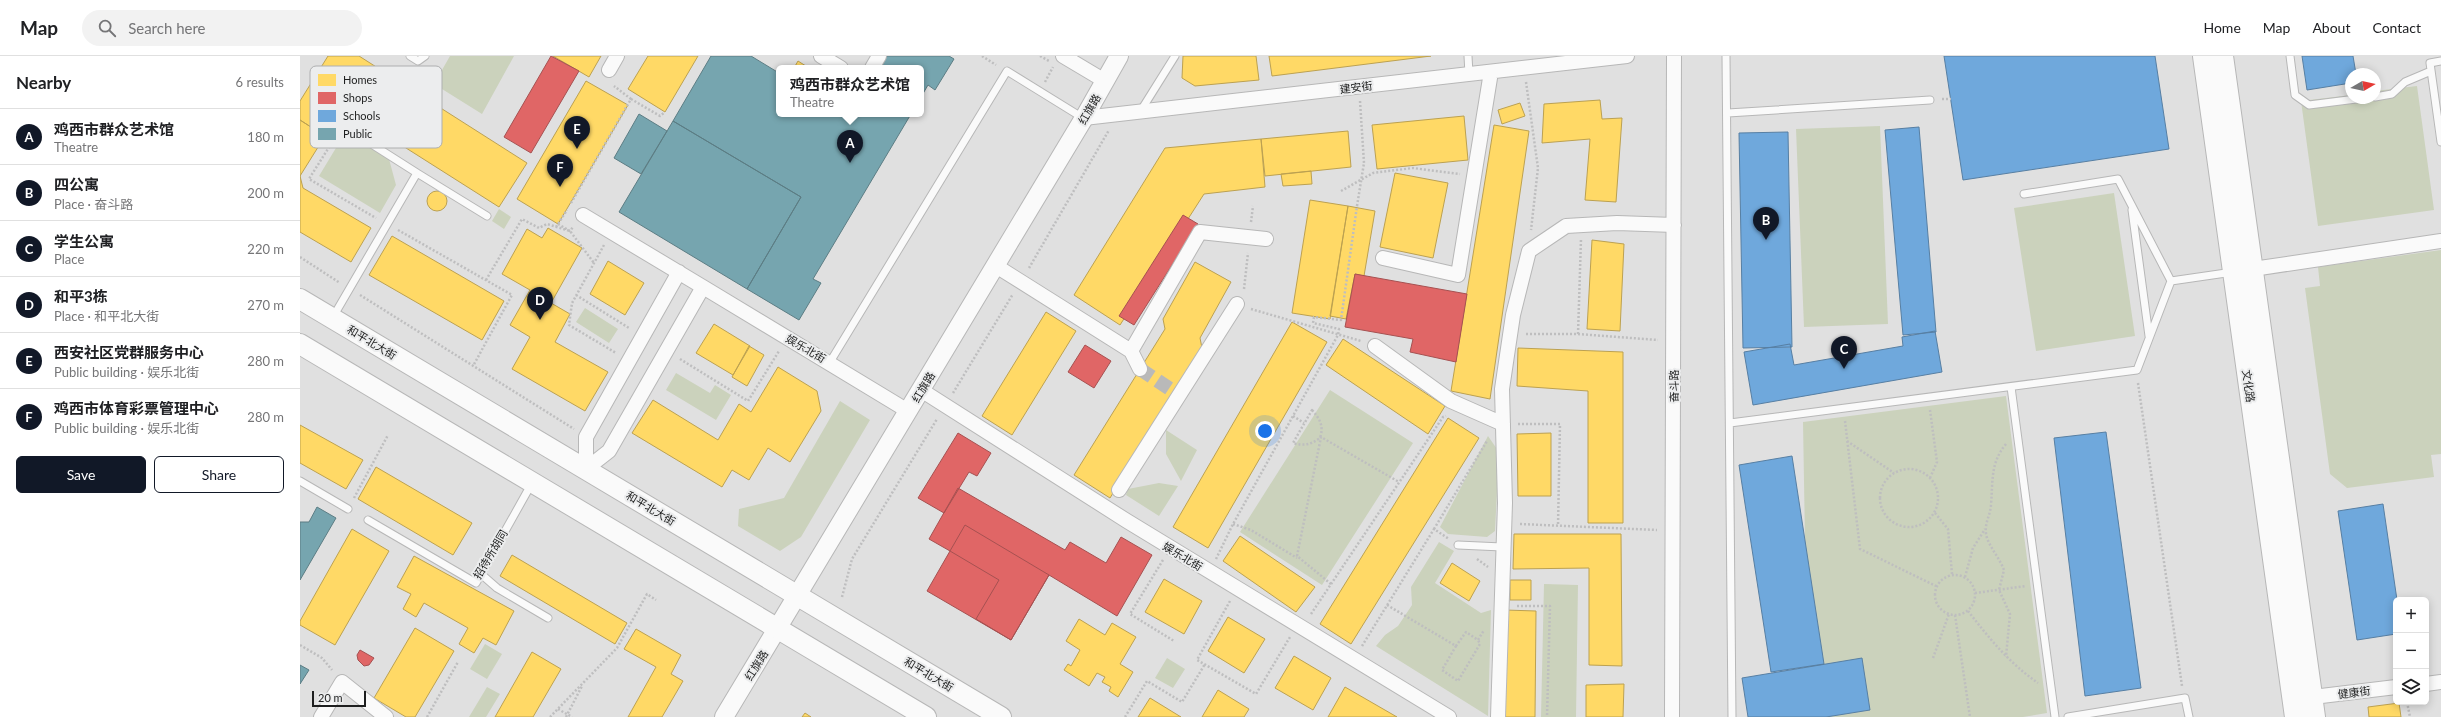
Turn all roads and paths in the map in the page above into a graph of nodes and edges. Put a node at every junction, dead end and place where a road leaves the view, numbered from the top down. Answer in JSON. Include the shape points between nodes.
{"nodes":[{"id":1,"x":410,"y":56,"type":"edge"},
{"id":2,"x":426,"y":56,"type":"edge"},
{"id":3,"x":617,"y":56,"type":"edge"},
{"id":4,"x":821,"y":56,"type":"edge"},
{"id":5,"x":879,"y":56,"type":"edge"},
{"id":6,"x":982,"y":56,"type":"edge"},
{"id":7,"x":1119,"y":56,"type":"edge"},
{"id":8,"x":1175,"y":56,"type":"edge"},
{"id":9,"x":1468,"y":56,"type":"edge"},
{"id":10,"x":1627,"y":56,"type":"edge"},
{"id":11,"x":1674,"y":56,"type":"edge"},
{"id":12,"x":1726,"y":56,"type":"edge"},
{"id":13,"x":2203,"y":56,"type":"edge"},
{"id":14,"x":2223,"y":56,"type":"edge"},
{"id":15,"x":2290,"y":56,"type":"edge"},
{"id":16,"x":1059,"y":60,"type":"edge"},
{"id":17,"x":2441,"y":61,"type":"edge"},
{"id":18,"x":836,"y":65,"type":"edge"},
{"id":19,"x":874,"y":65,"type":"edge"},
{"id":20,"x":1524,"y":68,"type":"junction"},
{"id":21,"x":609,"y":70,"type":"dead end"},
{"id":22,"x":1007,"y":71,"type":"junction"},
{"id":23,"x":2431,"y":71,"type":"junction"},
{"id":24,"x":1491,"y":72,"type":"junction"},
{"id":25,"x":1469,"y":74,"type":"junction"},
{"id":26,"x":1105,"y":81,"type":"junction"},
{"id":27,"x":1359,"y":87,"type":"junction"},
{"id":28,"x":1040,"y":91,"type":"junction"},
{"id":29,"x":2381,"y":96,"type":"edge"},
{"id":30,"x":631,"y":99,"type":"dead end"},
{"id":31,"x":1930,"y":100,"type":"dead end"},
{"id":32,"x":2345,"y":100,"type":"edge"},
{"id":33,"x":628,"y":105,"type":"dead end"},
{"id":34,"x":665,"y":112,"type":"dead end"},
{"id":35,"x":1140,"y":112,"type":"junction"},
{"id":36,"x":1728,"y":113,"type":"junction"},
{"id":37,"x":1118,"y":114,"type":"junction"},
{"id":38,"x":1084,"y":118,"type":"junction"},
{"id":39,"x":2441,"y":142,"type":"edge"},
{"id":40,"x":327,"y":148,"type":"edge"},
{"id":41,"x":377,"y":148,"type":"edge"},
{"id":42,"x":417,"y":173,"type":"junction"},
{"id":43,"x":1474,"y":176,"type":"junction"},
{"id":44,"x":1341,"y":191,"type":"dead end"},
{"id":45,"x":2024,"y":194,"type":"dead end"},
{"id":46,"x":2131,"y":204,"type":"junction"},
{"id":47,"x":1253,"y":206,"type":"dead end"},
{"id":48,"x":583,"y":215,"type":"dead end"},
{"id":49,"x":487,"y":216,"type":"dead end"},
{"id":50,"x":387,"y":224,"type":"junction"},
{"id":51,"x":1581,"y":225,"type":"junction"},
{"id":52,"x":1674,"y":225,"type":"junction"},
{"id":53,"x":556,"y":227,"type":"junction"},
{"id":54,"x":612,"y":232,"type":"junction"},
{"id":55,"x":1250,"y":237,"type":"junction"},
{"id":56,"x":1266,"y":239,"type":"dead end"},
{"id":57,"x":2441,"y":241,"type":"edge"},
{"id":58,"x":1528,"y":251,"type":"junction"},
{"id":59,"x":300,"y":257,"type":"edge"},
{"id":60,"x":1383,"y":258,"type":"dead end"},
{"id":61,"x":594,"y":263,"type":"junction"},
{"id":62,"x":996,"y":266,"type":"junction"},
{"id":63,"x":2253,"y":269,"type":"junction"},
{"id":64,"x":679,"y":272,"type":"junction"},
{"id":65,"x":2233,"y":272,"type":"junction"},
{"id":66,"x":486,"y":280,"type":"junction"},
{"id":67,"x":2171,"y":281,"type":"junction"},
{"id":68,"x":1021,"y":282,"type":"junction"},
{"id":69,"x":703,"y":287,"type":"junction"},
{"id":70,"x":349,"y":288,"type":"junction"},
{"id":71,"x":576,"y":295,"type":"junction"},
{"id":72,"x":300,"y":299,"type":"edge"},
{"id":73,"x":1237,"y":304,"type":"junction"},
{"id":74,"x":332,"y":318,"type":"junction"},
{"id":75,"x":1510,"y":334,"type":"junction"},
{"id":76,"x":1578,"y":334,"type":"junction"},
{"id":77,"x":1338,"y":335,"type":"junction"},
{"id":78,"x":642,"y":336,"type":"junction"},
{"id":79,"x":787,"y":337,"type":"junction"},
{"id":80,"x":1352,"y":337,"type":"dead end"},
{"id":81,"x":2150,"y":338,"type":"junction"},
{"id":82,"x":1673,"y":341,"type":"junction"},
{"id":83,"x":300,"y":344,"type":"edge"},
{"id":84,"x":1376,"y":346,"type":"dead end"},
{"id":85,"x":1131,"y":351,"type":"junction"},
{"id":86,"x":667,"y":352,"type":"junction"},
{"id":87,"x":628,"y":361,"type":"junction"},
{"id":88,"x":830,"y":362,"type":"junction"},
{"id":89,"x":473,"y":366,"type":"junction"},
{"id":90,"x":1140,"y":369,"type":"tunnel mouth"},
{"id":91,"x":2137,"y":370,"type":"junction"},
{"id":92,"x":2011,"y":386,"type":"junction"},
{"id":93,"x":920,"y":390,"type":"junction"},
{"id":94,"x":1929,"y":397,"type":"junction"},
{"id":95,"x":1459,"y":404,"type":"junction"},
{"id":96,"x":945,"y":406,"type":"junction"},
{"id":97,"x":1843,"y":408,"type":"junction"},
{"id":98,"x":908,"y":411,"type":"junction"},
{"id":99,"x":1293,"y":416,"type":"junction"},
{"id":100,"x":1304,"y":423,"type":"junction"},
{"id":101,"x":1730,"y":423,"type":"junction"},
{"id":102,"x":1503,"y":424,"type":"junction"},
{"id":103,"x":2017,"y":432,"type":"junction"},
{"id":104,"x":388,"y":435,"type":"dead end"},
{"id":105,"x":1491,"y":436,"type":"dead end"},
{"id":106,"x":586,"y":437,"type":"junction"},
{"id":107,"x":1321,"y":437,"type":"junction"},
{"id":108,"x":1847,"y":441,"type":"junction"},
{"id":109,"x":586,"y":469,"type":"junction"},
{"id":110,"x":1894,"y":473,"type":"junction"},
{"id":111,"x":1930,"y":478,"type":"junction"},
{"id":112,"x":300,"y":481,"type":"edge"},
{"id":113,"x":532,"y":482,"type":"junction"},
{"id":114,"x":1400,"y":482,"type":"junction"},
{"id":115,"x":1119,"y":490,"type":"dead end"},
{"id":116,"x":357,"y":492,"type":"dead end"},
{"id":117,"x":348,"y":509,"type":"dead end"},
{"id":118,"x":1935,"y":513,"type":"junction"},
{"id":119,"x":368,"y":520,"type":"dead end"},
{"id":120,"x":1504,"y":523,"type":"junction"},
{"id":121,"x":1233,"y":524,"type":"junction"},
{"id":122,"x":1558,"y":526,"type":"junction"},
{"id":123,"x":1986,"y":528,"type":"junction"},
{"id":124,"x":1434,"y":529,"type":"junction"},
{"id":125,"x":1672,"y":531,"type":"junction"},
{"id":126,"x":1458,"y":545,"type":"junction"},
{"id":127,"x":1502,"y":547,"type":"junction"},
{"id":128,"x":1170,"y":548,"type":"junction"},
{"id":129,"x":1301,"y":559,"type":"junction"},
{"id":130,"x":1210,"y":572,"type":"junction"},
{"id":131,"x":481,"y":574,"type":"junction"},
{"id":132,"x":1952,"y":574,"type":"junction"},
{"id":133,"x":1501,"y":576,"type":"junction"},
{"id":134,"x":1965,"y":577,"type":"junction"},
{"id":135,"x":1332,"y":584,"type":"junction"},
{"id":136,"x":2037,"y":585,"type":"junction"},
{"id":137,"x":1936,"y":586,"type":"junction"},
{"id":138,"x":1237,"y":588,"type":"junction"},
{"id":139,"x":1999,"y":590,"type":"junction"},
{"id":140,"x":1975,"y":593,"type":"junction"},
{"id":141,"x":798,"y":595,"type":"junction"},
{"id":142,"x":842,"y":596,"type":"dead end"},
{"id":143,"x":656,"y":600,"type":"dead end"},
{"id":144,"x":1319,"y":603,"type":"dead end"},
{"id":145,"x":1387,"y":605,"type":"junction"},
{"id":146,"x":1500,"y":606,"type":"junction"},
{"id":147,"x":1968,"y":611,"type":"junction"},
{"id":148,"x":1949,"y":614,"type":"junction"},
{"id":149,"x":1955,"y":615,"type":"junction"},
{"id":150,"x":548,"y":618,"type":"dead end"},
{"id":151,"x":1297,"y":625,"type":"junction"},
{"id":152,"x":778,"y":629,"type":"junction"},
{"id":153,"x":1478,"y":640,"type":"junction"},
{"id":154,"x":1174,"y":641,"type":"dead end"},
{"id":155,"x":300,"y":645,"type":"edge"},
{"id":156,"x":1456,"y":646,"type":"junction"},
{"id":157,"x":2006,"y":657,"type":"junction"},
{"id":158,"x":1933,"y":658,"type":"dead end"},
{"id":159,"x":1354,"y":659,"type":"junction"},
{"id":160,"x":458,"y":662,"type":"dead end"},
{"id":161,"x":1205,"y":664,"type":"junction"},
{"id":162,"x":2310,"y":674,"type":"junction"},
{"id":163,"x":2290,"y":677,"type":"junction"},
{"id":164,"x":342,"y":682,"type":"junction"},
{"id":165,"x":584,"y":682,"type":"junction"},
{"id":166,"x":2441,"y":682,"type":"edge"},
{"id":167,"x":2429,"y":684,"type":"edge"},
{"id":168,"x":2393,"y":687,"type":"edge"},
{"id":169,"x":2052,"y":692,"type":"junction"},
{"id":170,"x":2313,"y":697,"type":"junction"},
{"id":171,"x":2185,"y":698,"type":"junction"},
{"id":172,"x":2408,"y":705,"type":"edge"},
{"id":173,"x":558,"y":709,"type":"junction"},
{"id":174,"x":566,"y":716,"type":"edge"},
{"id":175,"x":320,"y":717,"type":"edge"},
{"id":176,"x":386,"y":717,"type":"edge"},
{"id":177,"x":427,"y":717,"type":"edge"},
{"id":178,"x":550,"y":717,"type":"edge"},
{"id":179,"x":572,"y":717,"type":"edge"},
{"id":180,"x":724,"y":717,"type":"edge"},
{"id":181,"x":926,"y":717,"type":"edge"},
{"id":182,"x":1001,"y":717,"type":"edge"},
{"id":183,"x":1125,"y":717,"type":"edge"},
{"id":184,"x":1449,"y":717,"type":"edge"},
{"id":185,"x":1498,"y":717,"type":"edge"},
{"id":186,"x":1546,"y":717,"type":"edge"},
{"id":187,"x":1672,"y":717,"type":"edge"},
{"id":188,"x":1732,"y":717,"type":"edge"},
{"id":189,"x":1970,"y":717,"type":"edge"},
{"id":190,"x":2055,"y":717,"type":"edge"},
{"id":191,"x":2068,"y":717,"type":"edge"},
{"id":192,"x":2189,"y":717,"type":"edge"},
{"id":193,"x":2295,"y":717,"type":"edge"},
{"id":194,"x":2315,"y":717,"type":"edge"},
{"id":195,"x":2410,"y":717,"type":"edge"}],
"edges":[{"from":1,"to":2,"type":"lane","via":[[418,61]]},
{"from":3,"to":21,"type":"street"},
{"from":4,"to":18,"type":"street"},
{"from":5,"to":19,"type":"street"},
{"from":6,"to":22,"type":"path"},
{"from":7,"to":26,"type":"street","name":"红旗路"},
{"from":8,"to":35,"type":"lane"},
{"from":9,"to":25,"type":"lane"},
{"from":10,"to":20,"type":"street","name":"建安街"},
{"from":11,"to":52,"type":"street","name":"奋斗路"},
{"from":12,"to":36,"type":"lane"},
{"from":13,"to":65,"type":"main road","name":"文化路"},
{"from":14,"to":63,"type":"main road","name":"文化路"},
{"from":15,"to":32,"type":"lane","via":[[2295,95],[2309,105]]},
{"from":16,"to":26,"type":"street"},
{"from":16,"to":28,"type":"path"},
{"from":17,"to":23,"type":"lane","via":[[2430,63]]},
{"from":20,"to":24,"type":"street","name":"建安街"},
{"from":20,"to":58,"type":"path","via":[[1538,168]]},
{"from":22,"to":28,"type":"lane"},
{"from":22,"to":88,"type":"lane"},
{"from":23,"to":29,"type":"lane","via":[[2405,82],[2392,94]]},
{"from":23,"to":39,"type":"lane"},
{"from":24,"to":25,"type":"street","name":"建安街"},
{"from":24,"to":43,"type":"street"},
{"from":25,"to":27,"type":"street","name":"建安街"},
{"from":26,"to":38,"type":"street","name":"红旗路"},
{"from":27,"to":35,"type":"street","name":"建安街"},
{"from":27,"to":77,"type":"path","bridge":true,"via":[[1364,163],[1341,320],[1314,317],[1313,323],[1339,328]]},
{"from":28,"to":38,"type":"lane"},
{"from":30,"to":34,"type":"path","via":[[660,116]]},
{"from":31,"to":36,"type":"lane"},
{"from":33,"to":53,"type":"path"},
{"from":35,"to":37,"type":"street","name":"建安街"},
{"from":36,"to":101,"type":"lane"},
{"from":37,"to":38,"type":"street","name":"建安街"},
{"from":37,"to":68,"type":"path"},
{"from":38,"to":62,"type":"street","name":"红旗路"},
{"from":40,"to":50,"type":"path","via":[[308,179]]},
{"from":41,"to":42,"type":"lane"},
{"from":42,"to":49,"type":"lane"},
{"from":42,"to":50,"type":"lane"},
{"from":43,"to":44,"type":"path","via":[[1413,168],[1373,173]]},
{"from":43,"to":60,"type":"street","via":[[1458,275]]},
{"from":45,"to":46,"type":"lane","via":[[2118,178]]},
{"from":46,"to":67,"type":"lane"},
{"from":46,"to":81,"type":"lane"},
{"from":47,"to":55,"type":"path"},
{"from":48,"to":54,"type":"street","name":"娱乐北街"},
{"from":50,"to":66,"type":"path"},
{"from":50,"to":70,"type":"lane"},
{"from":51,"to":52,"type":"street"},
{"from":51,"to":58,"type":"street","via":[[1566,226]]},
{"from":51,"to":76,"type":"path"},
{"from":52,"to":82,"type":"street","name":"奋斗路"},
{"from":53,"to":61,"type":"path","via":[[570,232]]},
{"from":53,"to":66,"type":"path","via":[[547,224],[539,228],[522,219]]},
{"from":54,"to":61,"type":"path"},
{"from":54,"to":64,"type":"street","name":"娱乐北街"},
{"from":55,"to":56,"type":"street"},
{"from":55,"to":73,"type":"path","via":[[1244,289]]},
{"from":55,"to":85,"type":"street","via":[[1200,232]]},
{"from":57,"to":63,"type":"street"},
{"from":58,"to":75,"type":"street"},
{"from":59,"to":70,"type":"path"},
{"from":61,"to":71,"type":"path"},
{"from":62,"to":68,"type":"street"},
{"from":62,"to":93,"type":"street","name":"红旗路"},
{"from":63,"to":162,"type":"main road","name":"文化路"},
{"from":64,"to":69,"type":"street","name":"娱乐北街"},
{"from":64,"to":78,"type":"street"},
{"from":65,"to":67,"type":"lane"},
{"from":65,"to":163,"type":"main road","name":"文化路"},
{"from":66,"to":89,"type":"path","via":[[512,295]]},
{"from":67,"to":81,"type":"lane"},
{"from":68,"to":85,"type":"street"},
{"from":68,"to":96,"type":"path"},
{"from":69,"to":79,"type":"street","name":"娱乐北街"},
{"from":69,"to":86,"type":"street"},
{"from":70,"to":74,"type":"lane"},
{"from":70,"to":89,"type":"path"},
{"from":71,"to":78,"type":"path"},
{"from":71,"to":87,"type":"path","via":[[572,303],[569,325]]},
{"from":72,"to":74,"type":"main road","name":"和平北大街"},
{"from":73,"to":77,"type":"path"},
{"from":73,"to":115,"type":"street"},
{"from":74,"to":109,"type":"main road","name":"和平北大街"},
{"from":75,"to":76,"type":"path"},
{"from":75,"to":102,"type":"street","via":[[1502,389]]},
{"from":76,"to":82,"type":"path"},
{"from":77,"to":80,"type":"path"},
{"from":77,"to":99,"type":"path"},
{"from":78,"to":87,"type":"street"},
{"from":79,"to":86,"type":"path","via":[[748,401]]},
{"from":79,"to":88,"type":"street","name":"娱乐北街"},
{"from":81,"to":91,"type":"lane"},
{"from":82,"to":125,"type":"street","name":"奋斗路"},
{"from":83,"to":113,"type":"main road"},
{"from":84,"to":95,"type":"street"},
{"from":85,"to":90,"type":"street"},
{"from":86,"to":109,"type":"street","via":[[609,451]]},
{"from":87,"to":106,"type":"street"},
{"from":88,"to":98,"type":"street","name":"娱乐北街"},
{"from":89,"to":106,"type":"path"},
{"from":91,"to":92,"type":"lane"},
{"from":91,"to":171,"type":"path"},
{"from":92,"to":94,"type":"lane"},
{"from":92,"to":103,"type":"lane"},
{"from":93,"to":96,"type":"street","name":"娱乐北街"},
{"from":93,"to":98,"type":"street","name":"红旗路"},
{"from":94,"to":97,"type":"lane"},
{"from":94,"to":111,"type":"path","via":[[1937,462]]},
{"from":95,"to":102,"type":"street"},
{"from":95,"to":114,"type":"path","via":[[1452,414],[1443,417]]},
{"from":96,"to":128,"type":"street","name":"娱乐北街"},
{"from":96,"to":142,"type":"path","via":[[852,559]]},
{"from":97,"to":101,"type":"lane"},
{"from":97,"to":108,"type":"path"},
{"from":98,"to":141,"type":"street","name":"红旗路"},
{"from":99,"to":100,"type":"path"},
{"from":99,"to":121,"type":"path"},
{"from":100,"to":107,"type":"path","via":[[1312,410],[1323,428]]},
{"from":100,"to":107,"type":"path","via":[[1293,443],[1302,446],[1312,444]]},
{"from":101,"to":188,"type":"lane"},
{"from":102,"to":120,"type":"street"},
{"from":102,"to":122,"type":"path","via":[[1560,424]]},
{"from":103,"to":123,"type":"path","via":[[1998,453],[1991,475],[1991,504]]},
{"from":103,"to":136,"type":"lane"},
{"from":104,"to":116,"type":"path"},
{"from":105,"to":124,"type":"path"},
{"from":106,"to":109,"type":"street"},
{"from":107,"to":114,"type":"path"},
{"from":107,"to":129,"type":"path","via":[[1297,556]]},
{"from":108,"to":110,"type":"path"},
{"from":108,"to":137,"type":"path","via":[[1860,549]]},
{"from":109,"to":141,"type":"main road","name":"和平北大街"},
{"from":110,"to":111,"type":"path","via":[[1914,469]]},
{"from":110,"to":118,"type":"path","via":[[1887,479],[1880,498],[1886,517],[1893,524],[1913,528],[1930,520]]},
{"from":111,"to":118,"type":"path","via":[[1938,494]]},
{"from":112,"to":117,"type":"lane"},
{"from":113,"to":131,"type":"lane","name":"招待所胡同"},
{"from":113,"to":152,"type":"main road"},
{"from":114,"to":135,"type":"path"},
{"from":118,"to":132,"type":"path","via":[[1948,529]]},
{"from":119,"to":131,"type":"lane","name":"招待所胡同","via":[[476,583]]},
{"from":120,"to":122,"type":"path"},
{"from":120,"to":127,"type":"street"},
{"from":121,"to":129,"type":"path","via":[[1251,530]]},
{"from":121,"to":130,"type":"path"},
{"from":122,"to":125,"type":"path"},
{"from":123,"to":134,"type":"path","via":[[1973,548]]},
{"from":123,"to":139,"type":"path","via":[[1988,538],[2004,570]]},
{"from":124,"to":126,"type":"path"},
{"from":124,"to":145,"type":"path"},
{"from":125,"to":187,"type":"street","name":"奋斗路"},
{"from":126,"to":127,"type":"lane"},
{"from":126,"to":133,"type":"path"},
{"from":127,"to":133,"type":"street"},
{"from":128,"to":130,"type":"street","name":"娱乐北街"},
{"from":128,"to":154,"type":"path","via":[[1130,614]]},
{"from":129,"to":135,"type":"path"},
{"from":130,"to":138,"type":"street","name":"娱乐北街"},
{"from":131,"to":150,"type":"lane","via":[[497,588]]},
{"from":132,"to":134,"type":"path"},
{"from":132,"to":137,"type":"path","via":[[1945,576]]},
{"from":133,"to":146,"type":"street"},
{"from":134,"to":140,"type":"path","via":[[1970,581]]},
{"from":135,"to":144,"type":"path"},
{"from":136,"to":139,"type":"path"},
{"from":136,"to":169,"type":"lane"},
{"from":137,"to":148,"type":"path","via":[[1935,600],[1938,606]]},
{"from":138,"to":151,"type":"street","name":"娱乐北街"},
{"from":138,"to":161,"type":"path","via":[[1197,660]]},
{"from":139,"to":140,"type":"path"},
{"from":139,"to":157,"type":"path","via":[[2010,614]]},
{"from":140,"to":147,"type":"path"},
{"from":141,"to":152,"type":"street","name":"红旗路"},
{"from":141,"to":182,"type":"main road","name":"和平北大街"},
{"from":143,"to":165,"type":"path","via":[[647,594],[617,648]]},
{"from":145,"to":156,"type":"path"},
{"from":145,"to":159,"type":"path"},
{"from":146,"to":153,"type":"path"},
{"from":146,"to":185,"type":"street"},
{"from":146,"to":186,"type":"path","via":[[1550,606]]},
{"from":147,"to":149,"type":"path"},
{"from":147,"to":157,"type":"path"},
{"from":148,"to":149,"type":"path"},
{"from":148,"to":158,"type":"path"},
{"from":149,"to":189,"type":"path"},
{"from":151,"to":159,"type":"street","name":"娱乐北街"},
{"from":151,"to":161,"type":"path","via":[[1256,694]]},
{"from":152,"to":180,"type":"street","name":"红旗路"},
{"from":152,"to":181,"type":"main road"},
{"from":153,"to":156,"type":"path","via":[[1466,632]]},
{"from":153,"to":156,"type":"path","via":[[1480,644],[1458,681],[1442,670]]},
{"from":155,"to":164,"type":"path","via":[[322,658]]},
{"from":157,"to":169,"type":"path","via":[[2018,669]]},
{"from":159,"to":184,"type":"street","name":"娱乐北街"},
{"from":160,"to":177,"type":"path"},
{"from":161,"to":183,"type":"path","via":[[1182,702],[1147,681]]},
{"from":162,"to":163,"type":"street"},
{"from":162,"to":170,"type":"main road","name":"文化路"},
{"from":163,"to":193,"type":"main road","name":"文化路"},
{"from":164,"to":175,"type":"street"},
{"from":164,"to":176,"type":"street"},
{"from":165,"to":173,"type":"path"},
{"from":165,"to":174,"type":"path"},
{"from":166,"to":167,"type":"street"},
{"from":168,"to":170,"type":"street","name":"健康街"},
{"from":169,"to":190,"type":"lane"},
{"from":170,"to":194,"type":"main road","name":"文化路"},
{"from":171,"to":191,"type":"lane"},
{"from":171,"to":192,"type":"lane"},
{"from":172,"to":195,"type":"path"},
{"from":173,"to":174,"type":"path"},
{"from":173,"to":178,"type":"path"},
{"from":174,"to":179,"type":"path"}]}
